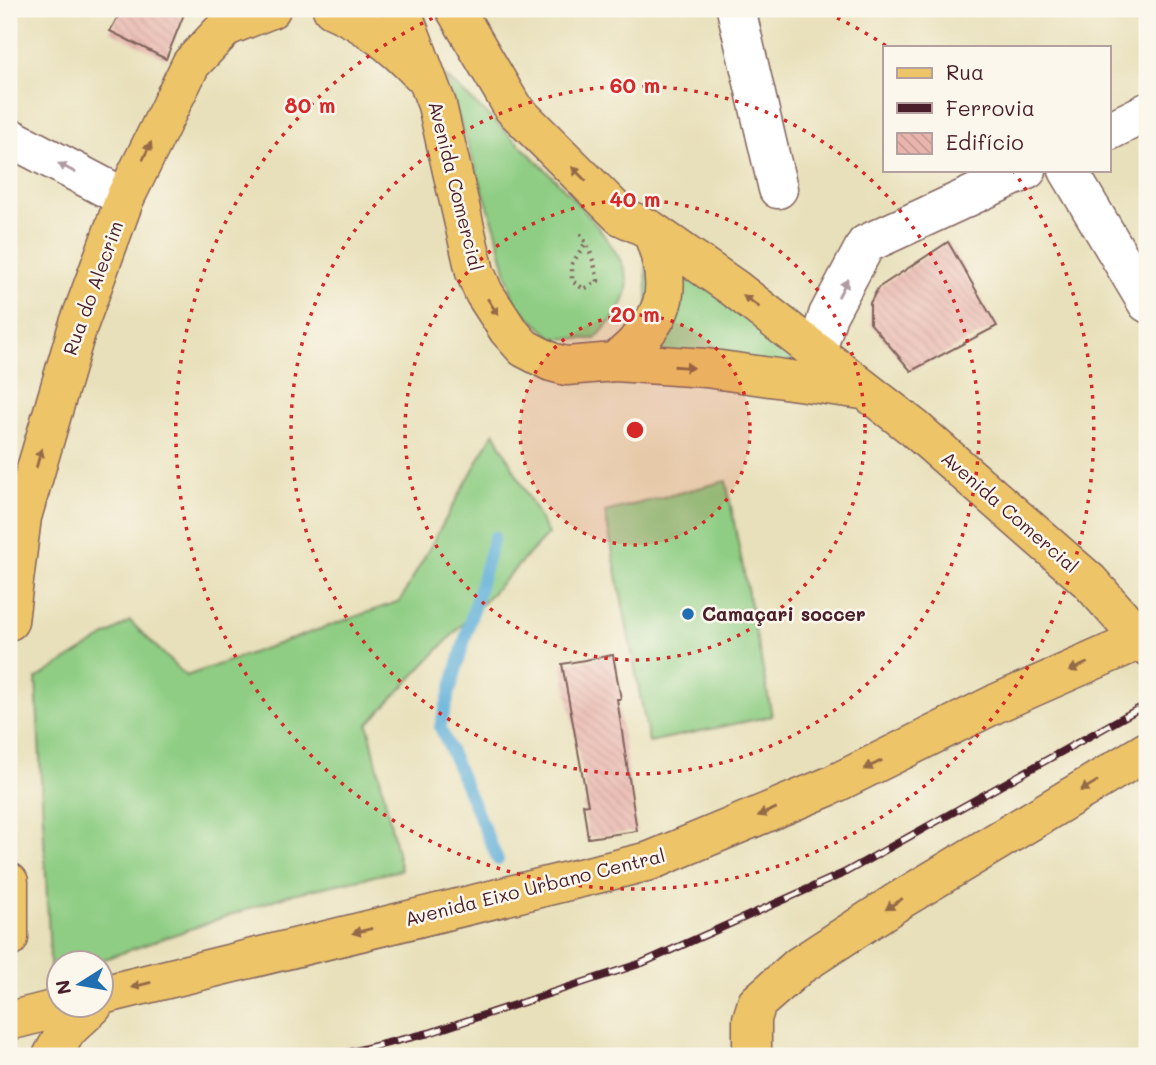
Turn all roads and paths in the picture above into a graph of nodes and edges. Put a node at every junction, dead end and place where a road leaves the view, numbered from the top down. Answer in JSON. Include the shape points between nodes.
{"nodes":[{"id":1,"x":332,"y":9,"type":"edge"},
{"id":2,"x":401,"y":9,"type":"edge"},
{"id":3,"x":455,"y":9,"type":"edge"},
{"id":4,"x":736,"y":9,"type":"edge"},
{"id":5,"x":241,"y":14,"type":"edge"},
{"id":6,"x":430,"y":83,"type":"junction"},
{"id":7,"x":1147,"y":112,"type":"edge"},
{"id":8,"x":1110,"y":130,"type":"edge"},
{"id":9,"x":9,"y":138,"type":"edge"},
{"id":10,"x":1023,"y":172,"type":"edge"},
{"id":11,"x":1069,"y":172,"type":"edge"},
{"id":12,"x":778,"y":189,"type":"dead end"},
{"id":13,"x":125,"y":198,"type":"junction"},
{"id":14,"x":651,"y":230,"type":"junction"},
{"id":15,"x":586,"y":242,"type":"joint"},
{"id":16,"x":1147,"y":303,"type":"edge"},
{"id":17,"x":817,"y":351,"type":"junction"},
{"id":18,"x":615,"y":362,"type":"junction"},
{"id":19,"x":862,"y":390,"type":"junction"},
{"id":20,"x":9,"y":621,"type":"edge"},
{"id":21,"x":1145,"y":641,"type":"edge"},
{"id":22,"x":1147,"y":751,"type":"edge"},
{"id":23,"x":9,"y":882,"type":"edge"},
{"id":24,"x":9,"y":938,"type":"edge"},
{"id":25,"x":116,"y":994,"type":"edge"},
{"id":26,"x":46,"y":1012,"type":"edge"},
{"id":27,"x":77,"y":1020,"type":"edge"},
{"id":28,"x":9,"y":1021,"type":"edge"},
{"id":29,"x":52,"y":1056,"type":"edge"},
{"id":30,"x":752,"y":1056,"type":"edge"}],
"edges":[{"from":1,"to":6,"type":"main road","via":[[381,36]]},
{"from":2,"to":6,"type":"main road","name":"Avenida Comercial"},
{"from":14,"to":3,"type":"main road","name":"Avenida Comercial","one_way":true,"via":[[621,216],[513,108]]},
{"from":4,"to":12,"type":"street"},
{"from":13,"to":5,"type":"main road","name":"Rua do Alecrim","one_way":true,"via":[[191,64]]},
{"from":6,"to":18,"type":"main road","name":"Avenida Comercial","one_way":true,"via":[[473,265],[496,313],[524,348],[551,362],[587,366]]},
{"from":7,"to":8,"type":"street"},
{"from":13,"to":9,"type":"street","one_way":true},
{"from":17,"to":10,"type":"street","one_way":true,"via":[[828,315],[866,244]]},
{"from":11,"to":16,"type":"street"},
{"from":20,"to":13,"type":"main road","name":"Rua do Alecrim","one_way":true,"via":[[22,517],[77,328]]},
{"from":17,"to":14,"type":"main road","name":"Avenida Comercial","one_way":true},
{"from":14,"to":18,"type":"main road","via":[[666,271],[662,311],[640,341]]},
{"from":15,"to":15,"type":"path","via":[[598,281],[584,289],[572,281],[572,264]]},
{"from":17,"to":19,"type":"main road","name":"Avenida Comercial"},
{"from":18,"to":19,"type":"main road","name":"Avenida Comercial","one_way":true,"via":[[706,368]]},
{"from":19,"to":21,"type":"main road","name":"Avenida Comercial","via":[[914,428],[1090,581]]},
{"from":21,"to":25,"type":"main road","name":"Avenida Eixo Urbano Central","one_way":true,"via":[[997,703],[831,786],[650,861]]},
{"from":22,"to":30,"type":"main road","one_way":true,"via":[[799,966],[757,1003]]},
{"from":23,"to":24,"type":"main road"},
{"from":26,"to":28,"type":"main road"},
{"from":27,"to":29,"type":"main road"}]}
